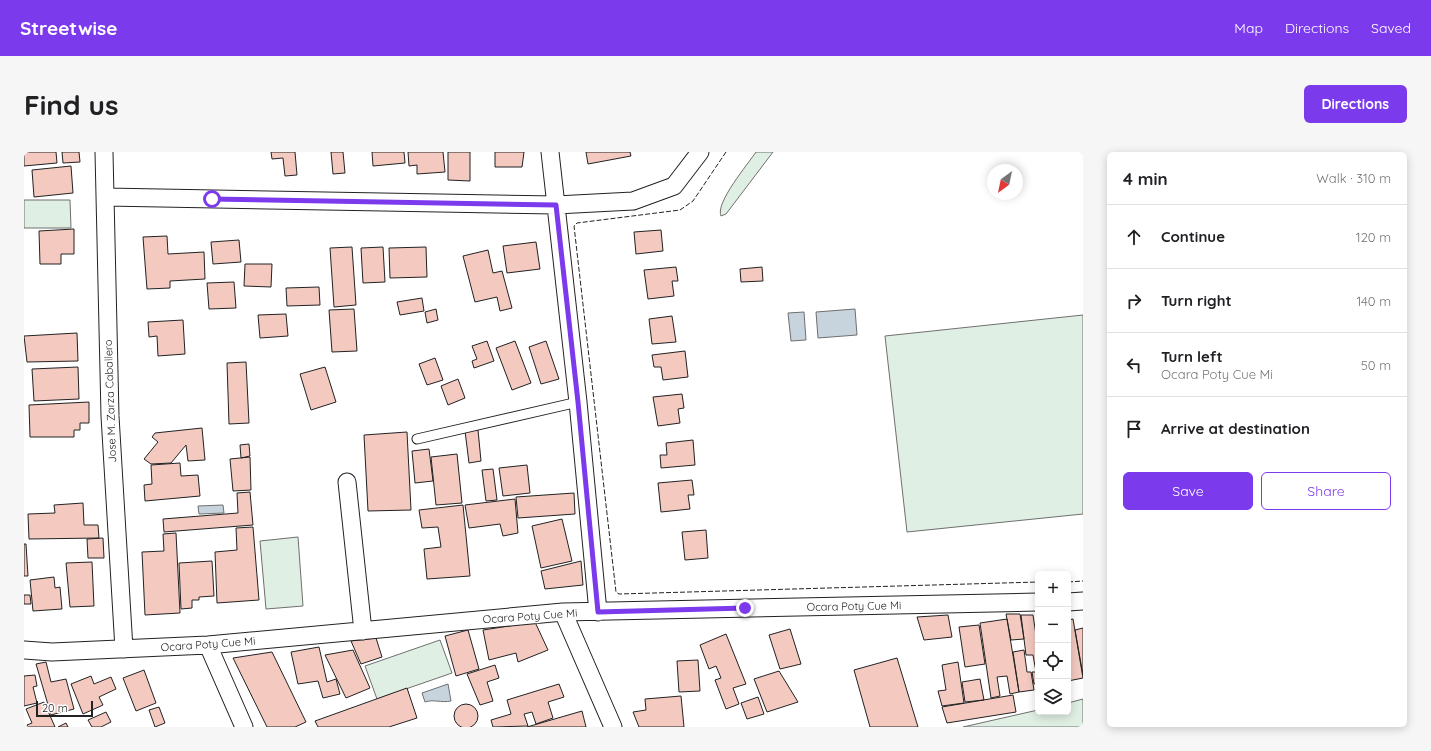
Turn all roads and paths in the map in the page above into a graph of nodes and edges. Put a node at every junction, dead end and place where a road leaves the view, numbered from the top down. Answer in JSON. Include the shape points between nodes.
{"nodes":[{"id":1,"x":104,"y":152,"type":"edge"},
{"id":2,"x":550,"y":152,"type":"edge"},
{"id":3,"x":700,"y":152,"type":"edge"},
{"id":4,"x":106,"y":197,"type":"junction"},
{"id":5,"x":556,"y":205,"type":"junction"},
{"id":6,"x":578,"y":402,"type":"junction"},
{"id":7,"x":417,"y":439,"type":"dead end"},
{"id":8,"x":347,"y":482,"type":"dead end"},
{"id":9,"x":1083,"y":601,"type":"edge"},
{"id":10,"x":1035,"y":602,"type":"edge"},
{"id":11,"x":1071,"y":602,"type":"edge"},
{"id":12,"x":563,"y":612,"type":"junction"},
{"id":13,"x":598,"y":612,"type":"junction"},
{"id":14,"x":363,"y":631,"type":"junction"},
{"id":15,"x":208,"y":645,"type":"junction"},
{"id":16,"x":24,"y":650,"type":"edge"},
{"id":17,"x":124,"y":650,"type":"junction"},
{"id":18,"x":244,"y":727,"type":"edge"},
{"id":19,"x":613,"y":727,"type":"edge"}],
"edges":[{"from":1,"to":4,"type":"street","name":"Jose M. Zarza Caballero"},
{"from":2,"to":5,"type":"street"},
{"from":3,"to":5,"type":"street","via":[[674,186],[654,195],[632,201]]},
{"from":4,"to":5,"type":"street"},
{"from":4,"to":17,"type":"street","name":"Jose M. Zarza Caballero","via":[[110,424]]},
{"from":5,"to":6,"type":"street"},
{"from":6,"to":7,"type":"lane"},
{"from":6,"to":13,"type":"street"},
{"from":8,"to":14,"type":"street"},
{"from":9,"to":11,"type":"street"},
{"from":10,"to":13,"type":"street","name":"Ocara Poty Cue Mi"},
{"from":12,"to":13,"type":"street","name":"Ocara Poty Cue Mi"},
{"from":12,"to":14,"type":"street","name":"Ocara Poty Cue Mi"},
{"from":12,"to":19,"type":"street"},
{"from":14,"to":15,"type":"street","name":"Ocara Poty Cue Mi"},
{"from":15,"to":17,"type":"street","name":"Ocara Poty Cue Mi"},
{"from":15,"to":18,"type":"street"},
{"from":16,"to":17,"type":"street","name":"Ocara Poty Cue Mi"}]}
